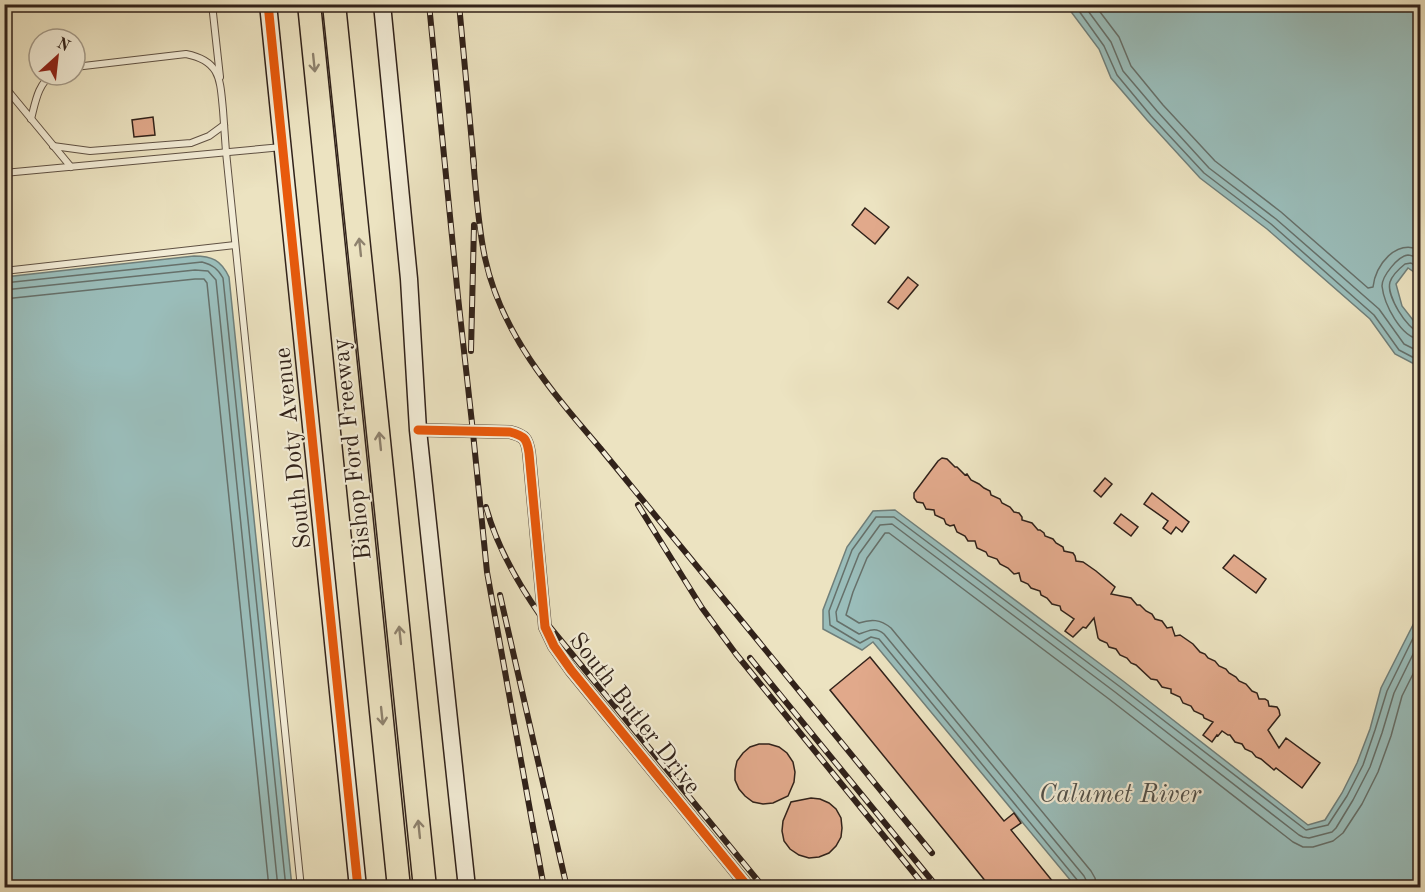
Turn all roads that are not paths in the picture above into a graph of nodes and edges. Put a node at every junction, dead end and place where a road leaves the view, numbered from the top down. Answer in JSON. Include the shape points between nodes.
{"nodes":[{"id":1,"x":27,"y":4,"type":"edge"},
{"id":2,"x":212,"y":4,"type":"edge"},
{"id":3,"x":268,"y":4,"type":"edge"},
{"id":4,"x":309,"y":4,"type":"edge"},
{"id":5,"x":334,"y":4,"type":"edge"},
{"id":6,"x":382,"y":4,"type":"edge"},
{"id":7,"x":4,"y":7,"type":"edge"},
{"id":8,"x":87,"y":66,"type":"edge"},
{"id":9,"x":220,"y":80,"type":"junction"},
{"id":10,"x":4,"y":86,"type":"edge"},
{"id":11,"x":42,"y":87,"type":"edge"},
{"id":12,"x":31,"y":118,"type":"junction"},
{"id":13,"x":224,"y":125,"type":"junction"},
{"id":14,"x":53,"y":146,"type":"junction"},
{"id":15,"x":282,"y":147,"type":"junction"},
{"id":16,"x":226,"y":152,"type":"junction"},
{"id":17,"x":70,"y":167,"type":"junction"},
{"id":18,"x":4,"y":174,"type":"edge"},
{"id":19,"x":235,"y":245,"type":"junction"},
{"id":20,"x":4,"y":271,"type":"edge"},
{"id":21,"x":418,"y":430,"type":"junction"},
{"id":22,"x":301,"y":888,"type":"edge"},
{"id":23,"x":358,"y":888,"type":"edge"},
{"id":24,"x":399,"y":888,"type":"edge"},
{"id":25,"x":425,"y":888,"type":"edge"},
{"id":26,"x":467,"y":888,"type":"edge"},
{"id":27,"x":749,"y":888,"type":"edge"}],
"edges":[{"from":1,"to":7,"type":"lane"},
{"from":2,"to":9,"type":"lane"},
{"from":3,"to":15,"type":"street","name":"South Doty Avenue"},
{"from":4,"to":24,"type":"highway","name":"Bishop Ford Freeway","one_way":true},
{"from":25,"to":5,"type":"highway","name":"Bishop Ford Freeway","one_way":true},
{"from":6,"to":21,"type":"street","via":[[410,279]]},
{"from":8,"to":9,"type":"lane","via":[[186,54],[199,57]]},
{"from":9,"to":13,"type":"lane"},
{"from":10,"to":12,"type":"lane"},
{"from":11,"to":12,"type":"lane"},
{"from":12,"to":14,"type":"lane"},
{"from":13,"to":14,"type":"lane","via":[[191,143],[90,151]]},
{"from":13,"to":16,"type":"lane"},
{"from":14,"to":17,"type":"lane"},
{"from":15,"to":16,"type":"lane"},
{"from":15,"to":23,"type":"street","name":"South Doty Avenue"},
{"from":16,"to":17,"type":"lane"},
{"from":16,"to":19,"type":"lane"},
{"from":17,"to":18,"type":"lane"},
{"from":19,"to":20,"type":"lane"},
{"from":19,"to":22,"type":"lane"},
{"from":21,"to":26,"type":"street"},
{"from":21,"to":27,"type":"street","name":"South Butler Drive","via":[[510,432],[528,443],[544,627],[571,670]]}]}
